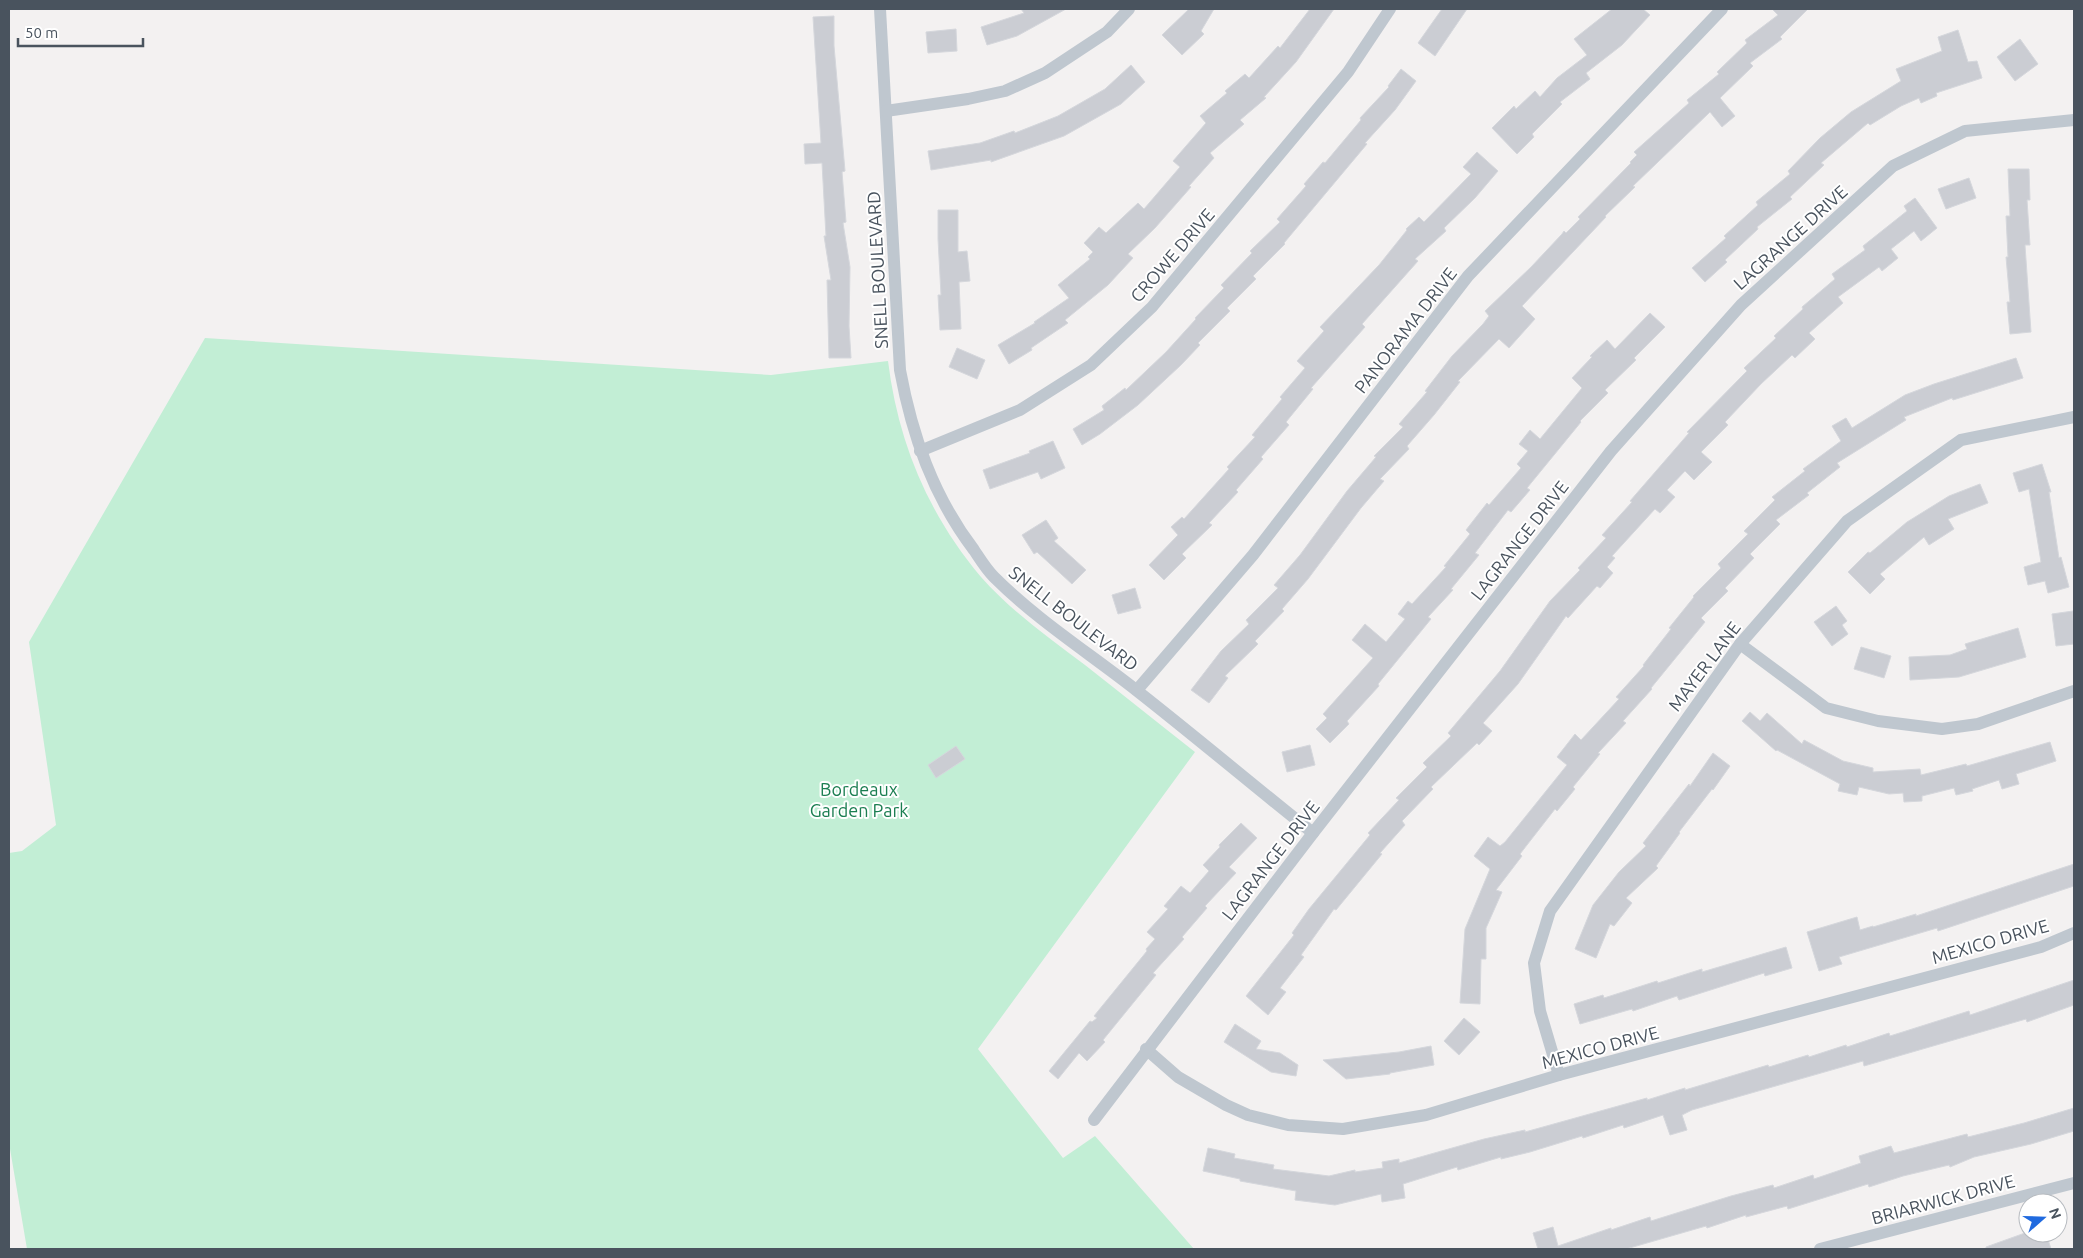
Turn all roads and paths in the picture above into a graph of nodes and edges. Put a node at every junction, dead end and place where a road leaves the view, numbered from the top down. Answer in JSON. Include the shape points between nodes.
{"nodes":[{"id":1,"x":880,"y":9,"type":"edge"},
{"id":2,"x":1130,"y":9,"type":"edge"},
{"id":3,"x":1390,"y":9,"type":"edge"},
{"id":4,"x":1722,"y":9,"type":"edge"},
{"id":5,"x":886,"y":111,"type":"junction"},
{"id":6,"x":2074,"y":120,"type":"edge"},
{"id":7,"x":2074,"y":417,"type":"edge"},
{"id":8,"x":920,"y":451,"type":"junction"},
{"id":9,"x":1740,"y":644,"type":"junction"},
{"id":10,"x":1136,"y":690,"type":"junction"},
{"id":11,"x":2074,"y":691,"type":"edge"},
{"id":12,"x":1313,"y":833,"type":"junction"},
{"id":13,"x":2074,"y":933,"type":"edge"},
{"id":14,"x":1146,"y":1050,"type":"junction"},
{"id":15,"x":1559,"y":1075,"type":"junction"},
{"id":16,"x":1094,"y":1120,"type":"dead end"},
{"id":17,"x":2074,"y":1183,"type":"edge"},
{"id":18,"x":1820,"y":1249,"type":"edge"}],
"edges":[{"from":1,"to":5,"type":"street","name":"SNELL BOULEVARD"},
{"from":2,"to":5,"type":"street","via":[[1107,32],[1045,73],[1005,90]]},
{"from":3,"to":8,"type":"street","name":"CROWE DRIVE","via":[[1348,72],[1152,307],[1091,365],[1020,410]]},
{"from":4,"to":10,"type":"street","name":"PANORAMA DRIVE","via":[[1468,276],[1253,554]]},
{"from":5,"to":8,"type":"street","name":"SNELL BOULEVARD","via":[[900,370],[906,405]]},
{"from":6,"to":12,"type":"street","name":"LAGRANGE DRIVE","via":[[1965,131],[1893,166],[1741,305],[1611,451]]},
{"from":7,"to":9,"type":"street","name":"MAYER LANE","via":[[1961,440],[1847,521]]},
{"from":8,"to":10,"type":"street","name":"SNELL BOULEVARD","via":[[953,522],[993,576],[1025,605]]},
{"from":9,"to":11,"type":"street","via":[[1826,708],[1878,720],[1942,729],[1978,724]]},
{"from":9,"to":15,"type":"street","name":"MAYER LANE","via":[[1550,911],[1534,963],[1540,1011]]},
{"from":10,"to":12,"type":"street","name":"SNELL BOULEVARD"},
{"from":12,"to":14,"type":"street","name":"LAGRANGE DRIVE"},
{"from":13,"to":15,"type":"street","name":"MEXICO DRIVE","via":[[2032,949]]},
{"from":14,"to":15,"type":"street","name":"MEXICO DRIVE","via":[[1178,1077],[1226,1106],[1288,1125],[1334,1128],[1426,1115]]},
{"from":14,"to":16,"type":"street","name":"LAGRANGE DRIVE"},
{"from":17,"to":18,"type":"street","name":"BRIARWICK DRIVE"}]}
